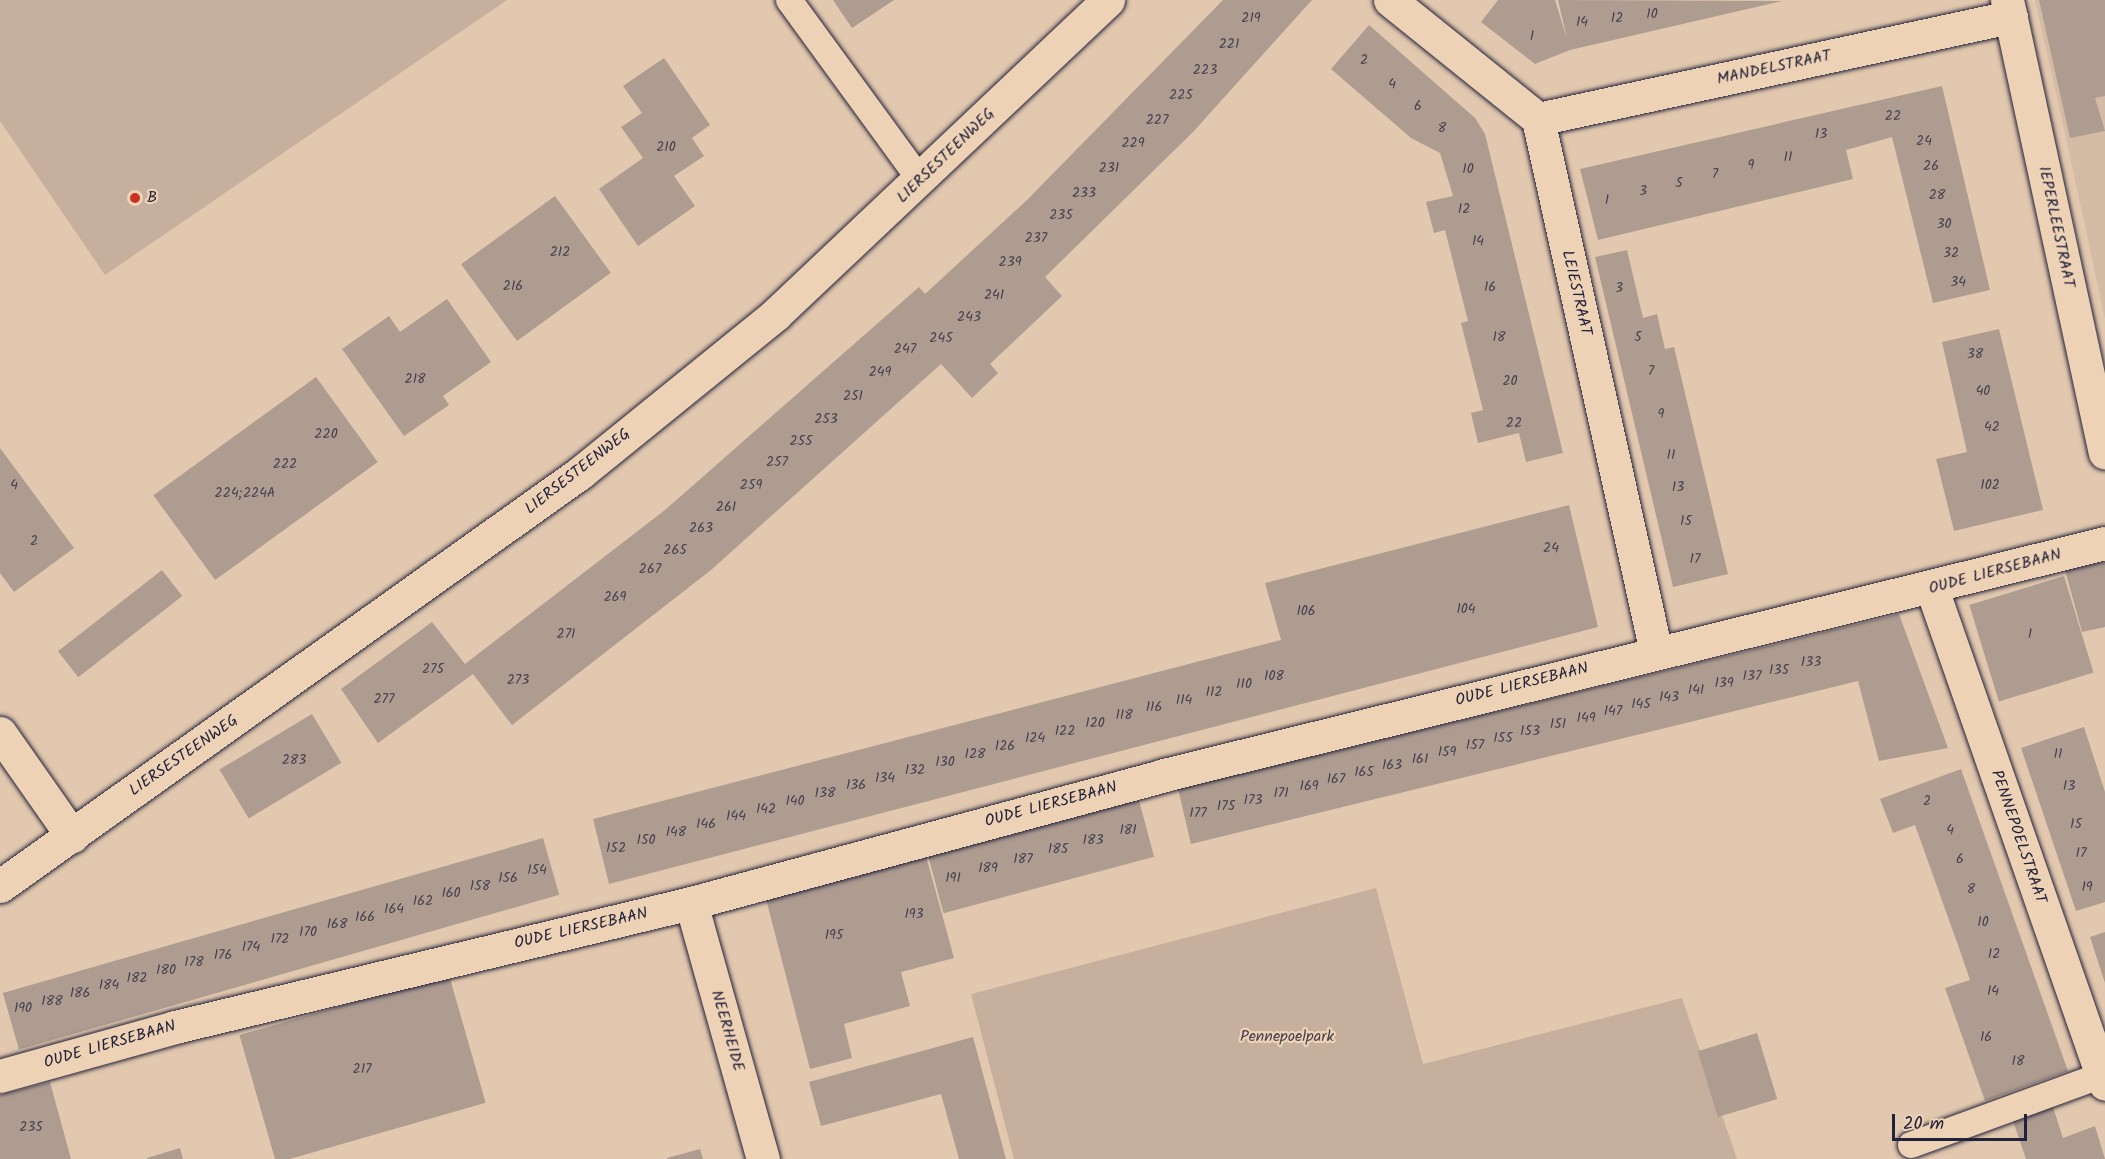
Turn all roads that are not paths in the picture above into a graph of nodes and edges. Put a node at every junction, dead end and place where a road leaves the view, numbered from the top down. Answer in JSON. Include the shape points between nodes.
{"nodes":[{"id":1,"x":789,"y":0,"type":"edge"},
{"id":2,"x":1108,"y":0,"type":"edge"},
{"id":3,"x":1390,"y":0,"type":"edge"},
{"id":4,"x":2009,"y":9,"type":"edge"},
{"id":5,"x":1538,"y":119,"type":"junction"},
{"id":6,"x":921,"y":182,"type":"junction"},
{"id":7,"x":2105,"y":453,"type":"edge"},
{"id":8,"x":2105,"y":543,"type":"edge"},
{"id":9,"x":1932,"y":589,"type":"junction"},
{"id":10,"x":1656,"y":652,"type":"junction"},
{"id":11,"x":0,"y":733,"type":"edge"},
{"id":12,"x":72,"y":836,"type":"junction"},
{"id":13,"x":0,"y":886,"type":"edge"},
{"id":14,"x":691,"y":903,"type":"junction"},
{"id":15,"x":0,"y":1076,"type":"edge"},
{"id":16,"x":2103,"y":1079,"type":"edge"},
{"id":17,"x":1911,"y":1145,"type":"dead end"},
{"id":18,"x":762,"y":1159,"type":"edge"}],
"edges":[{"from":1,"to":6,"type":"lane"},
{"from":2,"to":6,"type":"street","name":"LIERSESTEENWEG"},
{"from":3,"to":5,"type":"street"},
{"from":4,"to":5,"type":"street","name":"MANDELSTRAAT"},
{"from":4,"to":7,"type":"street","name":"IEPERLEESTRAAT"},
{"from":5,"to":10,"type":"street","name":"LEIESTRAAT"},
{"from":6,"to":12,"type":"street","name":"LIERSESTEENWEG","via":[[776,314],[580,473]]},
{"from":8,"to":9,"type":"street","name":"OUDE LIERSEBAAN"},
{"from":9,"to":10,"type":"street","name":"OUDE LIERSEBAAN"},
{"from":9,"to":16,"type":"street","name":"PENNEPOELSTRAAT"},
{"from":10,"to":14,"type":"street","name":"OUDE LIERSEBAAN","via":[[1152,778]]},
{"from":11,"to":12,"type":"street"},
{"from":12,"to":13,"type":"street","name":"LIERSESTEENWEG"},
{"from":14,"to":15,"type":"street","name":"OUDE LIERSEBAAN","via":[[174,1027]]},
{"from":14,"to":18,"type":"street","name":"NEERHEIDE"},
{"from":16,"to":17,"type":"lane"}]}
